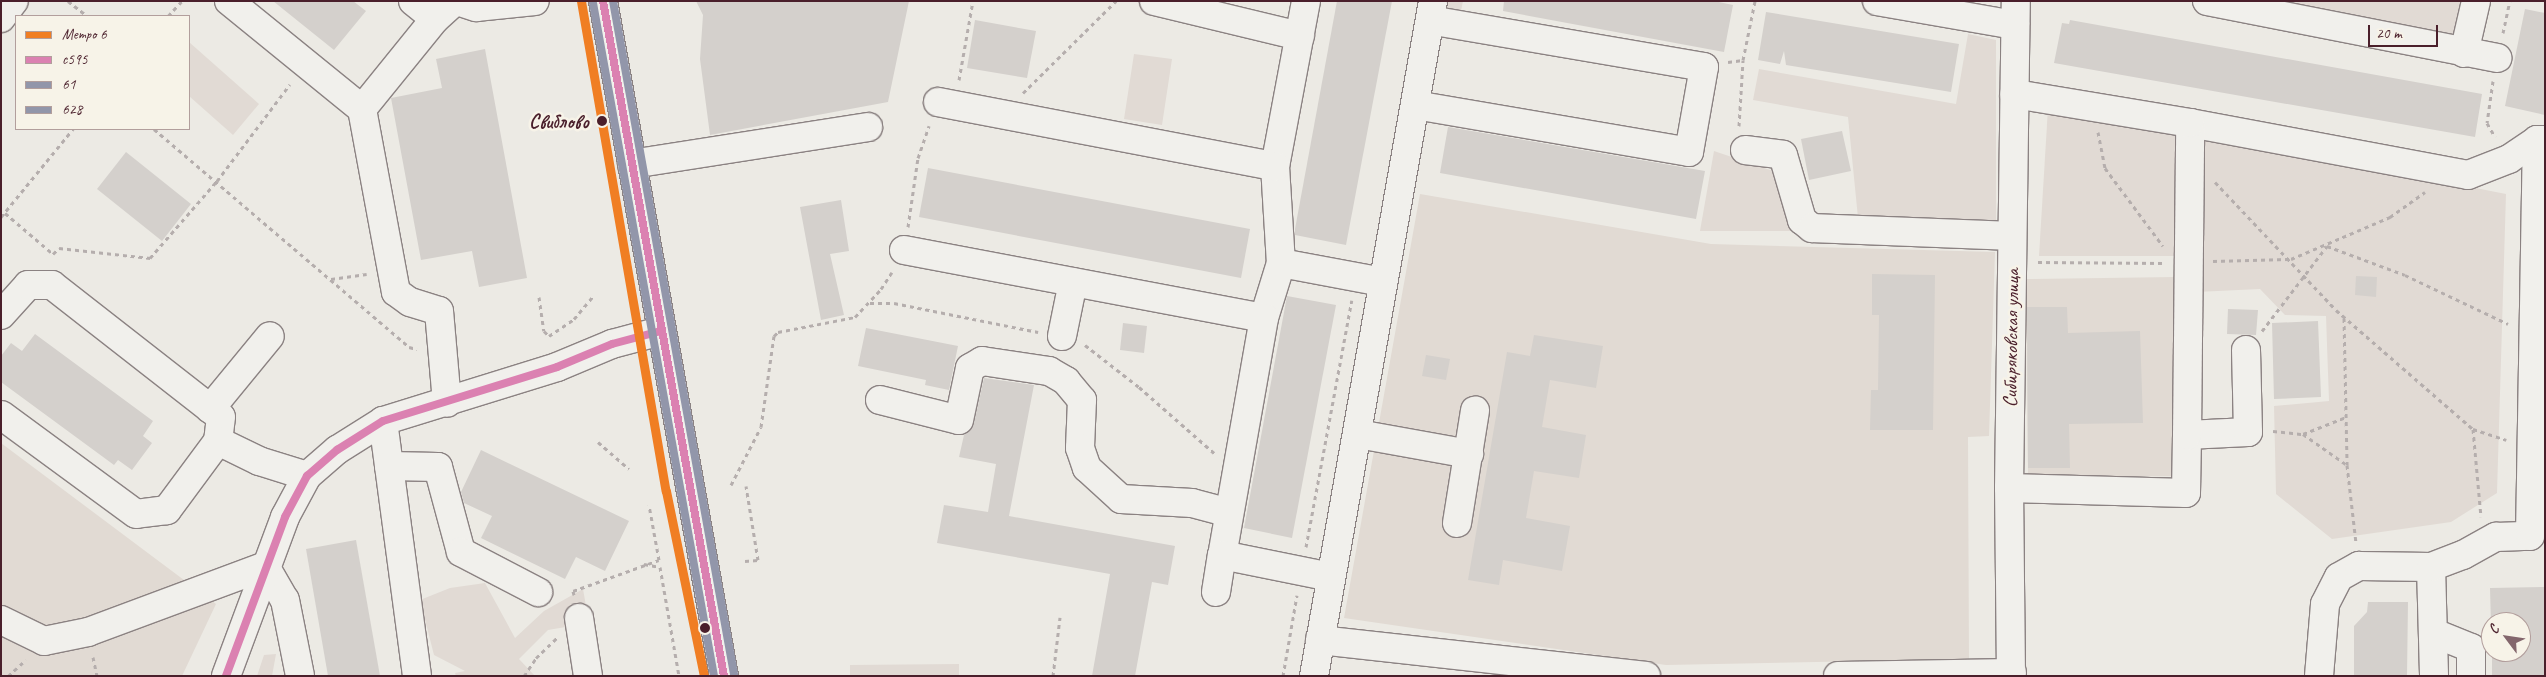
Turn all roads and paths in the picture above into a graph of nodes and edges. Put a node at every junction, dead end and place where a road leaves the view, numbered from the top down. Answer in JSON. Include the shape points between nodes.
{"nodes":[{"id":1,"x":14,"y":1,"type":"edge"},
{"id":2,"x":68,"y":1,"type":"edge"},
{"id":3,"x":182,"y":1,"type":"edge"},
{"id":4,"x":229,"y":1,"type":"edge"},
{"id":5,"x":413,"y":1,"type":"edge"},
{"id":6,"x":535,"y":1,"type":"edge"},
{"id":7,"x":603,"y":1,"type":"edge"},
{"id":8,"x":973,"y":1,"type":"edge"},
{"id":9,"x":1116,"y":1,"type":"edge"},
{"id":10,"x":1154,"y":1,"type":"edge"},
{"id":11,"x":1306,"y":1,"type":"edge"},
{"id":12,"x":1755,"y":1,"type":"edge"},
{"id":13,"x":1877,"y":1,"type":"edge"},
{"id":14,"x":2207,"y":1,"type":"edge"},
{"id":15,"x":2476,"y":1,"type":"edge"},
{"id":16,"x":449,"y":7,"type":"edge"},
{"id":17,"x":1432,"y":10,"type":"edge"},
{"id":18,"x":2015,"y":13,"type":"edge"},
{"id":19,"x":86,"y":15,"type":"edge"},
{"id":20,"x":169,"y":15,"type":"edge"},
{"id":21,"x":1,"y":18,"type":"edge"},
{"id":22,"x":1300,"y":36,"type":"junction"},
{"id":23,"x":2464,"y":53,"type":"junction"},
{"id":24,"x":2497,"y":58,"type":"dead end"},
{"id":25,"x":1743,"y":60,"type":"junction"},
{"id":26,"x":305,"y":63,"type":"junction"},
{"id":27,"x":1704,"y":67,"type":"junction"},
{"id":28,"x":2014,"y":94,"type":"junction"},
{"id":29,"x":946,"y":103,"type":"junction"},
{"id":30,"x":1415,"y":105,"type":"junction"},
{"id":31,"x":2093,"y":108,"type":"junction"},
{"id":32,"x":362,"y":109,"type":"junction"},
{"id":33,"x":1002,"y":114,"type":"junction"},
{"id":34,"x":2190,"y":123,"type":"junction"},
{"id":35,"x":868,"y":127,"type":"dead end"},
{"id":36,"x":71,"y":130,"type":"edge"},
{"id":37,"x":155,"y":130,"type":"edge"},
{"id":38,"x":1742,"y":139,"type":"joint"},
{"id":39,"x":2541,"y":140,"type":"edge"},
{"id":40,"x":2188,"y":152,"type":"junction"},
{"id":41,"x":632,"y":164,"type":"junction"},
{"id":42,"x":1275,"y":166,"type":"junction"},
{"id":43,"x":2450,"y":174,"type":"junction"},
{"id":44,"x":217,"y":181,"type":"junction"},
{"id":45,"x":5,"y":213,"type":"junction"},
{"id":46,"x":1,"y":217,"type":"edge"},
{"id":47,"x":2012,"y":236,"type":"junction"},
{"id":48,"x":2327,"y":246,"type":"junction"},
{"id":49,"x":904,"y":250,"type":"junction"},
{"id":50,"x":2286,"y":259,"type":"junction"},
{"id":51,"x":2012,"y":262,"type":"junction"},
{"id":52,"x":2181,"y":262,"type":"junction"},
{"id":53,"x":1280,"y":263,"type":"junction"},
{"id":54,"x":392,"y":270,"type":"junction"},
{"id":55,"x":1356,"y":277,"type":"junction"},
{"id":56,"x":2305,"y":278,"type":"junction"},
{"id":57,"x":330,"y":279,"type":"junction"},
{"id":58,"x":1073,"y":282,"type":"junction"},
{"id":59,"x":1383,"y":282,"type":"junction"},
{"id":60,"x":593,"y":296,"type":"dead end"},
{"id":61,"x":539,"y":297,"type":"dead end"},
{"id":62,"x":1,"y":315,"type":"edge"},
{"id":63,"x":1264,"y":318,"type":"junction"},
{"id":64,"x":2344,"y":318,"type":"junction"},
{"id":65,"x":661,"y":331,"type":"junction"},
{"id":66,"x":2533,"y":335,"type":"junction"},
{"id":67,"x":270,"y":336,"type":"dead end"},
{"id":68,"x":1062,"y":336,"type":"dead end"},
{"id":69,"x":2246,"y":350,"type":"joint"},
{"id":70,"x":444,"y":356,"type":"junction"},
{"id":71,"x":880,"y":400,"type":"dead end"},
{"id":72,"x":447,"y":403,"type":"junction"},
{"id":73,"x":210,"y":409,"type":"junction"},
{"id":74,"x":1475,"y":410,"type":"dead end"},
{"id":75,"x":1,"y":415,"type":"edge"},
{"id":76,"x":2346,"y":417,"type":"junction"},
{"id":77,"x":383,"y":421,"type":"junction"},
{"id":78,"x":2473,"y":429,"type":"junction"},
{"id":79,"x":2268,"y":431,"type":"dead end"},
{"id":80,"x":1358,"y":434,"type":"junction"},
{"id":81,"x":2303,"y":434,"type":"junction"},
{"id":82,"x":2187,"y":435,"type":"junction"},
{"id":83,"x":218,"y":441,"type":"junction"},
{"id":84,"x":598,"y":442,"type":"dead end"},
{"id":85,"x":2531,"y":449,"type":"junction"},
{"id":86,"x":1468,"y":454,"type":"junction"},
{"id":87,"x":2347,"y":465,"type":"junction"},
{"id":88,"x":389,"y":466,"type":"junction"},
{"id":89,"x":629,"y":469,"type":"dead end"},
{"id":90,"x":307,"y":476,"type":"junction"},
{"id":91,"x":731,"y":485,"type":"dead end"},
{"id":92,"x":746,"y":486,"type":"dead end"},
{"id":93,"x":2009,"y":488,"type":"junction"},
{"id":94,"x":650,"y":505,"type":"dead end"},
{"id":95,"x":1230,"y":513,"type":"junction"},
{"id":96,"x":1457,"y":523,"type":"dead end"},
{"id":97,"x":2483,"y":544,"type":"junction"},
{"id":98,"x":1222,"y":555,"type":"junction"},
{"id":99,"x":745,"y":561,"type":"dead end"},
{"id":100,"x":643,"y":564,"type":"junction"},
{"id":101,"x":265,"y":566,"type":"junction"},
{"id":102,"x":2359,"y":566,"type":"junction"},
{"id":103,"x":2431,"y":567,"type":"junction"},
{"id":104,"x":1301,"y":571,"type":"junction"},
{"id":105,"x":1331,"y":577,"type":"junction"},
{"id":106,"x":538,"y":592,"type":"dead end"},
{"id":107,"x":1216,"y":592,"type":"dead end"},
{"id":108,"x":1060,"y":617,"type":"dead end"},
{"id":109,"x":579,"y":618,"type":"junction"},
{"id":110,"x":1,"y":620,"type":"edge"},
{"id":111,"x":2434,"y":633,"type":"junction"},
{"id":112,"x":1320,"y":640,"type":"junction"},
{"id":113,"x":2012,"y":674,"type":"edge"},
{"id":114,"x":226,"y":676,"type":"edge"},
{"id":115,"x":300,"y":676,"type":"edge"},
{"id":116,"x":418,"y":676,"type":"edge"},
{"id":117,"x":524,"y":676,"type":"edge"},
{"id":118,"x":588,"y":676,"type":"edge"},
{"id":119,"x":679,"y":676,"type":"edge"},
{"id":120,"x":724,"y":676,"type":"edge"},
{"id":121,"x":1053,"y":676,"type":"edge"},
{"id":122,"x":1282,"y":676,"type":"edge"},
{"id":123,"x":1314,"y":676,"type":"edge"},
{"id":124,"x":1646,"y":676,"type":"edge"},
{"id":125,"x":1838,"y":676,"type":"edge"},
{"id":126,"x":2319,"y":676,"type":"edge"},
{"id":127,"x":2434,"y":676,"type":"edge"},
{"id":128,"x":2471,"y":676,"type":"edge"}],
"edges":[{"from":1,"to":21,"type":"street"},
{"from":2,"to":19,"type":"path"},
{"from":3,"to":20,"type":"path"},
{"from":4,"to":26,"type":"street"},
{"from":5,"to":16,"type":"street"},
{"from":6,"to":16,"type":"street"},
{"from":7,"to":41,"type":"street"},
{"from":8,"to":29,"type":"path"},
{"from":9,"to":33,"type":"path"},
{"from":10,"to":22,"type":"street"},
{"from":11,"to":22,"type":"street"},
{"from":12,"to":25,"type":"path"},
{"from":13,"to":18,"type":"street"},
{"from":14,"to":23,"type":"street"},
{"from":15,"to":23,"type":"street"},
{"from":16,"to":32,"type":"street"},
{"from":17,"to":27,"type":"street"},
{"from":17,"to":30,"type":"street"},
{"from":18,"to":28,"type":"street","name":"Сибиряковская улица"},
{"from":22,"to":42,"type":"street"},
{"from":23,"to":24,"type":"street"},
{"from":25,"to":27,"type":"path"},
{"from":25,"to":38,"type":"path"},
{"from":26,"to":32,"type":"street"},
{"from":26,"to":44,"type":"path"},
{"from":27,"to":30,"type":"street","via":[[1689,152]]},
{"from":28,"to":31,"type":"street"},
{"from":28,"to":47,"type":"street","name":"Сибиряковская улица"},
{"from":29,"to":33,"type":"street"},
{"from":29,"to":49,"type":"path","via":[[918,158]]},
{"from":30,"to":59,"type":"street"},
{"from":31,"to":34,"type":"street"},
{"from":31,"to":52,"type":"path","via":[[2104,168]]},
{"from":32,"to":54,"type":"street"},
{"from":33,"to":42,"type":"street"},
{"from":34,"to":40,"type":"street"},
{"from":34,"to":43,"type":"street"},
{"from":35,"to":41,"type":"street"},
{"from":36,"to":45,"type":"path"},
{"from":37,"to":44,"type":"path"},
{"from":38,"to":47,"type":"street","via":[[1783,155],[1802,220],[1812,228]]},
{"from":39,"to":43,"type":"street","via":[[2509,159],[2468,175]]},
{"from":39,"to":66,"type":"street"},
{"from":40,"to":50,"type":"path"},
{"from":40,"to":52,"type":"street"},
{"from":41,"to":65,"type":"street"},
{"from":42,"to":53,"type":"street"},
{"from":43,"to":48,"type":"path","via":[[2390,217]]},
{"from":44,"to":45,"type":"path","via":[[150,258],[59,248],[53,254]]},
{"from":44,"to":57,"type":"path"},
{"from":45,"to":46,"type":"path"},
{"from":47,"to":51,"type":"street","name":"Сибиряковская улица"},
{"from":48,"to":50,"type":"path"},
{"from":48,"to":56,"type":"path"},
{"from":48,"to":66,"type":"path","via":[[2405,275]]},
{"from":49,"to":58,"type":"street"},
{"from":49,"to":91,"type":"path","via":[[881,289],[855,317],[778,332],[774,336],[761,427]]},
{"from":50,"to":52,"type":"path"},
{"from":50,"to":56,"type":"path"},
{"from":51,"to":52,"type":"path"},
{"from":51,"to":93,"type":"street","name":"Сибиряковская улица"},
{"from":52,"to":82,"type":"street"},
{"from":53,"to":55,"type":"street"},
{"from":53,"to":63,"type":"street"},
{"from":54,"to":57,"type":"path"},
{"from":54,"to":70,"type":"street","via":[[396,292],[410,302],[439,311]]},
{"from":55,"to":59,"type":"street"},
{"from":55,"to":104,"type":"path"},
{"from":56,"to":64,"type":"path"},
{"from":56,"to":69,"type":"path"},
{"from":57,"to":70,"type":"path","via":[[409,347]]},
{"from":58,"to":63,"type":"street"},
{"from":58,"to":68,"type":"street"},
{"from":59,"to":80,"type":"street"},
{"from":60,"to":61,"type":"path","via":[[574,319],[549,336],[544,331]]},
{"from":62,"to":73,"type":"street","via":[[28,285],[52,285]]},
{"from":63,"to":95,"type":"street"},
{"from":64,"to":76,"type":"path"},
{"from":64,"to":78,"type":"path"},
{"from":65,"to":72,"type":"street","via":[[612,344],[557,367]]},
{"from":65,"to":120,"type":"street"},
{"from":66,"to":85,"type":"street"},
{"from":67,"to":73,"type":"street"},
{"from":69,"to":82,"type":"street","via":[[2248,432]]},
{"from":70,"to":72,"type":"street"},
{"from":71,"to":95,"type":"street","via":[[959,420],[970,368],[982,360],[1048,371],[1066,381],[1082,400],[1080,448],[1087,468],[1121,499],[1192,503]]},
{"from":72,"to":77,"type":"street"},
{"from":73,"to":83,"type":"street","via":[[221,418]]},
{"from":74,"to":86,"type":"street"},
{"from":75,"to":83,"type":"street","via":[[136,514],[167,510]]},
{"from":76,"to":81,"type":"path"},
{"from":76,"to":87,"type":"path"},
{"from":77,"to":88,"type":"street"},
{"from":77,"to":90,"type":"street","via":[[337,450]]},
{"from":78,"to":85,"type":"path"},
{"from":78,"to":97,"type":"path"},
{"from":79,"to":81,"type":"path"},
{"from":80,"to":86,"type":"street"},
{"from":80,"to":105,"type":"street"},
{"from":81,"to":87,"type":"path"},
{"from":82,"to":93,"type":"street","via":[[2186,493]]},
{"from":83,"to":90,"type":"street","via":[[259,461]]},
{"from":84,"to":89,"type":"path"},
{"from":85,"to":97,"type":"street","via":[[2530,536],[2496,537]]},
{"from":86,"to":96,"type":"street"},
{"from":87,"to":102,"type":"path"},
{"from":88,"to":106,"type":"street","via":[[438,467],[461,552]]},
{"from":88,"to":116,"type":"street"},
{"from":90,"to":101,"type":"street"},
{"from":92,"to":99,"type":"path","via":[[758,560]]},
{"from":93,"to":113,"type":"street","name":"Сибиряковская улица"},
{"from":94,"to":100,"type":"path","via":[[659,560]]},
{"from":95,"to":98,"type":"street"},
{"from":97,"to":103,"type":"street"},
{"from":98,"to":104,"type":"street"},
{"from":98,"to":107,"type":"street"},
{"from":100,"to":109,"type":"path","via":[[573,591]]},
{"from":100,"to":119,"type":"path","via":[[660,567]]},
{"from":101,"to":110,"type":"street","via":[[88,632],[44,641]]},
{"from":101,"to":114,"type":"street"},
{"from":101,"to":115,"type":"street","via":[[285,600]]},
{"from":102,"to":103,"type":"street"},
{"from":102,"to":126,"type":"street","via":[[2339,577],[2325,604]]},
{"from":103,"to":111,"type":"street"},
{"from":104,"to":105,"type":"street"},
{"from":104,"to":122,"type":"path"},
{"from":105,"to":112,"type":"street"},
{"from":108,"to":121,"type":"path"},
{"from":109,"to":117,"type":"path","via":[[536,658]]},
{"from":109,"to":118,"type":"street"},
{"from":111,"to":127,"type":"street"},
{"from":111,"to":128,"type":"street","via":[[2471,648]]},
{"from":112,"to":123,"type":"street"},
{"from":112,"to":124,"type":"street"},
{"from":113,"to":125,"type":"street"}]}
